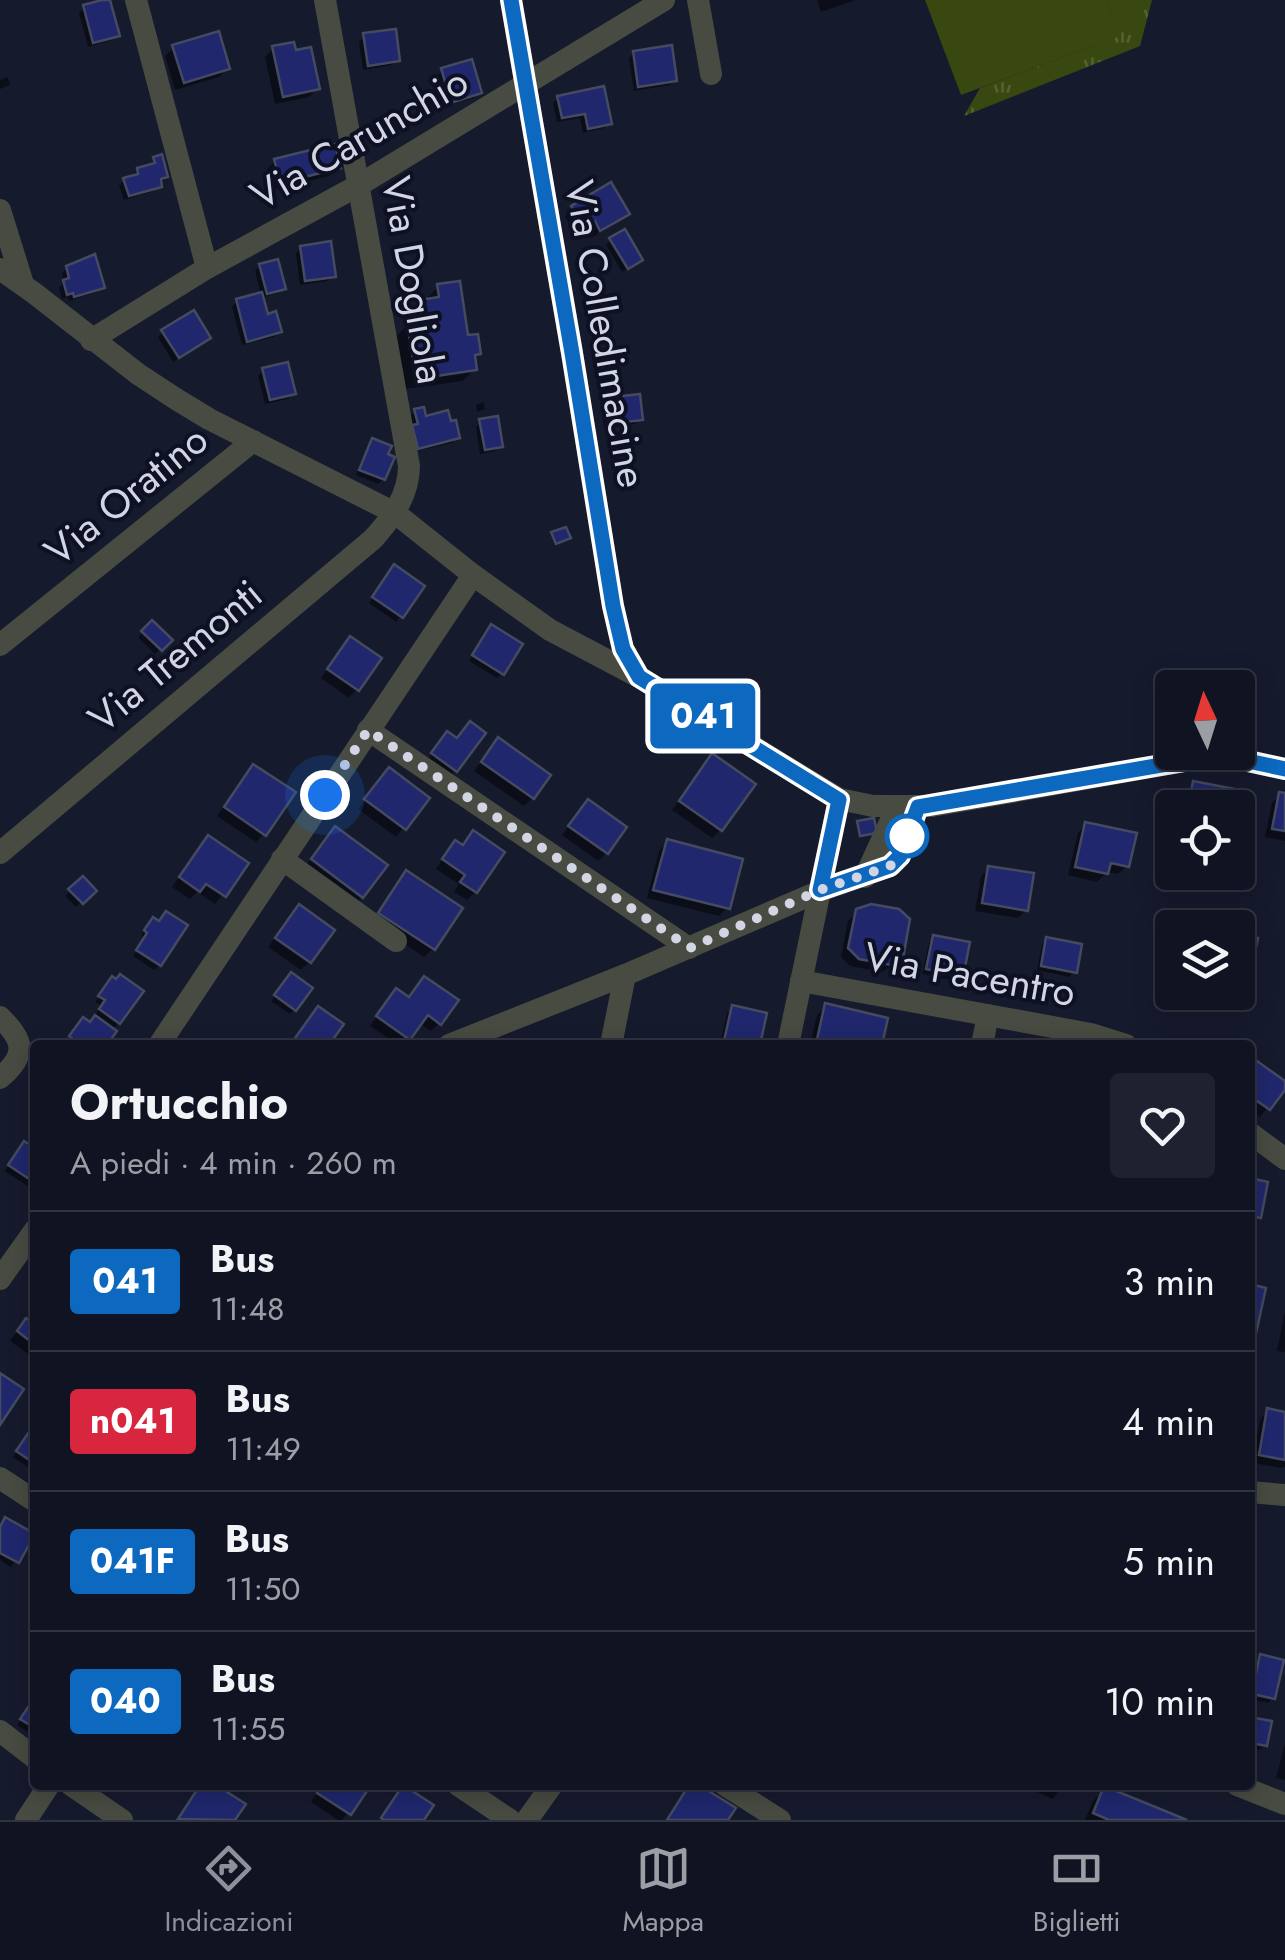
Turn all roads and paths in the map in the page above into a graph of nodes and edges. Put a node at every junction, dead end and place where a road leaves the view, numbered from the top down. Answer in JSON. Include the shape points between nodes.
{"nodes":[{"id":1,"x":136,"y":0,"type":"edge"},
{"id":2,"x":326,"y":0,"type":"edge"},
{"id":3,"x":511,"y":0,"type":"edge"},
{"id":4,"x":664,"y":0,"type":"edge"},
{"id":5,"x":698,"y":0,"type":"edge"},
{"id":6,"x":710,"y":74,"type":"dead end"},
{"id":7,"x":526,"y":84,"type":"junction"},
{"id":8,"x":359,"y":185,"type":"junction"},
{"id":9,"x":0,"y":210,"type":"edge"},
{"id":10,"x":206,"y":268,"type":"junction"},
{"id":11,"x":0,"y":270,"type":"edge"},
{"id":12,"x":23,"y":284,"type":"junction"},
{"id":13,"x":91,"y":340,"type":"junction"},
{"id":14,"x":253,"y":441,"type":"junction"},
{"id":15,"x":395,"y":513,"type":"junction"},
{"id":16,"x":473,"y":576,"type":"junction"},
{"id":17,"x":0,"y":645,"type":"edge"},
{"id":18,"x":639,"y":677,"type":"junction"},
{"id":19,"x":368,"y":730,"type":"junction"},
{"id":20,"x":1285,"y":769,"type":"edge"},
{"id":21,"x":839,"y":800,"type":"junction"},
{"id":22,"x":907,"y":807,"type":"junction"},
{"id":23,"x":0,"y":853,"type":"edge"},
{"id":24,"x":282,"y":860,"type":"junction"},
{"id":25,"x":820,"y":890,"type":"junction"},
{"id":26,"x":396,"y":941,"type":"dead end"},
{"id":27,"x":690,"y":948,"type":"junction"},
{"id":28,"x":624,"y":975,"type":"junction"},
{"id":29,"x":800,"y":981,"type":"junction"},
{"id":30,"x":988,"y":1015,"type":"junction"},
{"id":31,"x":0,"y":1017,"type":"edge"},
{"id":32,"x":162,"y":1040,"type":"edge"},
{"id":33,"x":462,"y":1040,"type":"edge"},
{"id":34,"x":613,"y":1040,"type":"edge"},
{"id":35,"x":789,"y":1040,"type":"edge"},
{"id":36,"x":983,"y":1040,"type":"edge"},
{"id":37,"x":1110,"y":1040,"type":"edge"},
{"id":38,"x":0,"y":1078,"type":"edge"},
{"id":39,"x":1255,"y":1137,"type":"edge"},
{"id":40,"x":1285,"y":1159,"type":"edge"},
{"id":41,"x":30,"y":1237,"type":"edge"},
{"id":42,"x":0,"y":1279,"type":"edge"},
{"id":43,"x":0,"y":1478,"type":"edge"},
{"id":44,"x":1255,"y":1492,"type":"edge"},
{"id":45,"x":1285,"y":1495,"type":"edge"},
{"id":46,"x":30,"y":1498,"type":"edge"},
{"id":47,"x":0,"y":1731,"type":"edge"},
{"id":48,"x":30,"y":1754,"type":"edge"},
{"id":49,"x":45,"y":1790,"type":"edge"},
{"id":50,"x":78,"y":1790,"type":"edge"},
{"id":51,"x":465,"y":1790,"type":"edge"},
{"id":52,"x":549,"y":1790,"type":"edge"},
{"id":53,"x":732,"y":1790,"type":"edge"},
{"id":54,"x":1250,"y":1790,"type":"edge"},
{"id":55,"x":1285,"y":1804,"type":"edge"},
{"id":56,"x":776,"y":1819,"type":"edge"},
{"id":57,"x":26,"y":1820,"type":"edge"},
{"id":58,"x":122,"y":1820,"type":"edge"},
{"id":59,"x":510,"y":1820,"type":"edge"},
{"id":60,"x":528,"y":1820,"type":"edge"}],
"edges":[{"from":1,"to":10,"type":"street"},
{"from":2,"to":8,"type":"street","name":"Via Dogliola"},
{"from":3,"to":7,"type":"street","name":"Via Colledimacine"},
{"from":4,"to":7,"type":"street","name":"Via Carunchio"},
{"from":5,"to":6,"type":"street"},
{"from":7,"to":8,"type":"street","name":"Via Carunchio"},
{"from":7,"to":18,"type":"street","name":"Via Colledimacine","via":[[613,606],[623,649]]},
{"from":8,"to":10,"type":"street","name":"Via Carunchio"},
{"from":8,"to":15,"type":"street","name":"Via Dogliola","via":[[408,466]]},
{"from":9,"to":12,"type":"street"},
{"from":10,"to":13,"type":"street","name":"Via Carunchio"},
{"from":11,"to":12,"type":"street"},
{"from":12,"to":13,"type":"street"},
{"from":13,"to":14,"type":"street","via":[[176,399]]},
{"from":14,"to":15,"type":"street"},
{"from":14,"to":17,"type":"street","name":"Via Oratino"},
{"from":15,"to":16,"type":"street"},
{"from":15,"to":23,"type":"street","name":"Via Tremonti"},
{"from":16,"to":18,"type":"street","via":[[550,630]]},
{"from":16,"to":19,"type":"street"},
{"from":18,"to":21,"type":"street"},
{"from":19,"to":24,"type":"street"},
{"from":19,"to":27,"type":"street"},
{"from":20,"to":22,"type":"street","via":[[1202,758]]},
{"from":21,"to":22,"type":"street"},
{"from":21,"to":25,"type":"street"},
{"from":22,"to":25,"type":"street","via":[[900,856],[890,866]]},
{"from":24,"to":26,"type":"street"},
{"from":24,"to":32,"type":"street"},
{"from":25,"to":27,"type":"street"},
{"from":25,"to":29,"type":"street"},
{"from":27,"to":28,"type":"street"},
{"from":28,"to":33,"type":"street"},
{"from":28,"to":34,"type":"street"},
{"from":29,"to":30,"type":"street","name":"Via Pacentro"},
{"from":29,"to":35,"type":"street"},
{"from":30,"to":36,"type":"street"},
{"from":30,"to":37,"type":"street","name":"Via Pacentro"},
{"from":31,"to":38,"type":"street","via":[[15,1033],[19,1050],[15,1065]]},
{"from":39,"to":40,"type":"street"},
{"from":41,"to":42,"type":"street"},
{"from":43,"to":46,"type":"street"},
{"from":44,"to":45,"type":"street"},
{"from":47,"to":48,"type":"street"},
{"from":49,"to":57,"type":"street"},
{"from":50,"to":58,"type":"street"},
{"from":51,"to":59,"type":"street"},
{"from":52,"to":60,"type":"street"},
{"from":53,"to":56,"type":"street"},
{"from":54,"to":55,"type":"street"}]}
